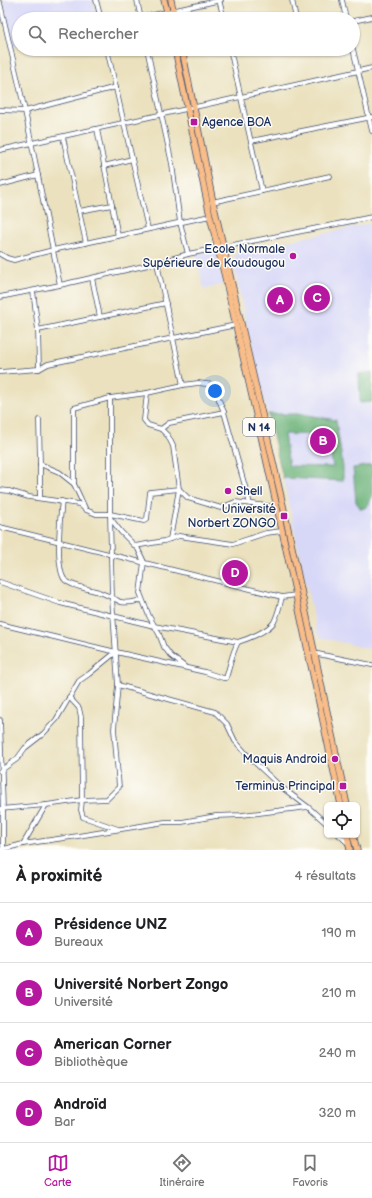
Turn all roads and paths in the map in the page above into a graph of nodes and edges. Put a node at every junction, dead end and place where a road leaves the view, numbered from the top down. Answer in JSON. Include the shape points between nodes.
{"nodes":[{"id":1,"x":96,"y":0,"type":"edge"},
{"id":2,"x":137,"y":0,"type":"edge"},
{"id":3,"x":164,"y":0,"type":"edge"},
{"id":4,"x":171,"y":0,"type":"edge"},
{"id":5,"x":220,"y":0,"type":"edge"},
{"id":6,"x":292,"y":0,"type":"edge"},
{"id":7,"x":342,"y":0,"type":"edge"},
{"id":8,"x":0,"y":3,"type":"edge"},
{"id":9,"x":174,"y":10,"type":"junction"},
{"id":10,"x":99,"y":12,"type":"edge"},
{"id":11,"x":140,"y":12,"type":"edge"},
{"id":12,"x":167,"y":12,"type":"joint"},
{"id":13,"x":223,"y":12,"type":"edge"},
{"id":14,"x":295,"y":12,"type":"edge"},
{"id":15,"x":345,"y":12,"type":"edge"},
{"id":16,"x":372,"y":17,"type":"edge"},
{"id":17,"x":2,"y":19,"type":"edge"},
{"id":18,"x":360,"y":20,"type":"edge"},
{"id":19,"x":109,"y":56,"type":"edge"},
{"id":20,"x":149,"y":56,"type":"edge"},
{"id":21,"x":177,"y":56,"type":"edge"},
{"id":22,"x":183,"y":56,"type":"edge"},
{"id":23,"x":232,"y":56,"type":"edge"},
{"id":24,"x":355,"y":56,"type":"edge"},
{"id":25,"x":372,"y":68,"type":"edge"},
{"id":26,"x":358,"y":71,"type":"junction"},
{"id":27,"x":116,"y":87,"type":"junction"},
{"id":28,"x":241,"y":97,"type":"junction"},
{"id":29,"x":191,"y":108,"type":"junction"},
{"id":30,"x":1,"y":110,"type":"edge"},
{"id":31,"x":25,"y":111,"type":"junction"},
{"id":32,"x":162,"y":115,"type":"junction"},
{"id":33,"x":370,"y":117,"type":"edge"},
{"id":34,"x":124,"y":123,"type":"junction"},
{"id":35,"x":97,"y":129,"type":"junction"},
{"id":36,"x":372,"y":131,"type":"edge"},
{"id":37,"x":63,"y":136,"type":"junction"},
{"id":38,"x":251,"y":141,"type":"junction"},
{"id":39,"x":32,"y":144,"type":"junction"},
{"id":40,"x":0,"y":150,"type":"edge"},
{"id":41,"x":132,"y":159,"type":"junction"},
{"id":42,"x":104,"y":166,"type":"junction"},
{"id":43,"x":38,"y":176,"type":"junction"},
{"id":44,"x":330,"y":176,"type":"dead end"},
{"id":45,"x":0,"y":184,"type":"edge"},
{"id":46,"x":262,"y":191,"type":"junction"},
{"id":47,"x":210,"y":202,"type":"junction"},
{"id":48,"x":112,"y":205,"type":"junction"},
{"id":49,"x":79,"y":211,"type":"junction"},
{"id":50,"x":210,"y":216,"type":"junction"},
{"id":51,"x":372,"y":217,"type":"edge"},
{"id":52,"x":180,"y":222,"type":"junction"},
{"id":53,"x":148,"y":229,"type":"junction"},
{"id":54,"x":118,"y":236,"type":"junction"},
{"id":55,"x":86,"y":243,"type":"junction"},
{"id":56,"x":221,"y":248,"type":"junction"},
{"id":57,"x":53,"y":250,"type":"junction"},
{"id":58,"x":0,"y":254,"type":"edge"},
{"id":59,"x":188,"y":254,"type":"junction"},
{"id":60,"x":157,"y":263,"type":"junction"},
{"id":61,"x":92,"y":278,"type":"junction"},
{"id":62,"x":60,"y":285,"type":"junction"},
{"id":63,"x":33,"y":291,"type":"junction"},
{"id":64,"x":0,"y":297,"type":"edge"},
{"id":65,"x":166,"y":303,"type":"junction"},
{"id":66,"x":100,"y":317,"type":"junction"},
{"id":67,"x":236,"y":325,"type":"junction"},
{"id":68,"x":38,"y":330,"type":"junction"},
{"id":69,"x":173,"y":337,"type":"junction"},
{"id":70,"x":39,"y":369,"type":"junction"},
{"id":71,"x":0,"y":372,"type":"edge"},
{"id":72,"x":183,"y":385,"type":"junction"},
{"id":73,"x":147,"y":393,"type":"junction"},
{"id":74,"x":110,"y":398,"type":"junction"},
{"id":75,"x":224,"y":412,"type":"junction"},
{"id":76,"x":39,"y":420,"type":"dead end"},
{"id":77,"x":162,"y":429,"type":"junction"},
{"id":78,"x":40,"y":464,"type":"junction"},
{"id":79,"x":74,"y":484,"type":"junction"},
{"id":80,"x":179,"y":489,"type":"junction"},
{"id":81,"x":0,"y":490,"type":"edge"},
{"id":82,"x":40,"y":498,"type":"junction"},
{"id":83,"x":62,"y":502,"type":"junction"},
{"id":84,"x":250,"y":504,"type":"junction"},
{"id":85,"x":277,"y":507,"type":"junction"},
{"id":86,"x":86,"y":510,"type":"junction"},
{"id":87,"x":110,"y":516,"type":"junction"},
{"id":88,"x":0,"y":527,"type":"edge"},
{"id":89,"x":282,"y":531,"type":"junction"},
{"id":90,"x":170,"y":539,"type":"junction"},
{"id":91,"x":59,"y":541,"type":"junction"},
{"id":92,"x":135,"y":546,"type":"junction"},
{"id":93,"x":112,"y":554,"type":"junction"},
{"id":94,"x":144,"y":562,"type":"junction"},
{"id":95,"x":0,"y":582,"type":"edge"},
{"id":96,"x":296,"y":595,"type":"junction"},
{"id":97,"x":282,"y":597,"type":"junction"},
{"id":98,"x":112,"y":598,"type":"junction"},
{"id":99,"x":142,"y":600,"type":"junction"},
{"id":100,"x":114,"y":616,"type":"junction"},
{"id":101,"x":0,"y":624,"type":"edge"},
{"id":102,"x":154,"y":626,"type":"junction"},
{"id":103,"x":238,"y":642,"type":"junction"},
{"id":104,"x":116,"y":652,"type":"junction"},
{"id":105,"x":312,"y":653,"type":"junction"},
{"id":106,"x":372,"y":665,"type":"edge"},
{"id":107,"x":186,"y":668,"type":"junction"},
{"id":108,"x":118,"y":685,"type":"junction"},
{"id":109,"x":69,"y":697,"type":"junction"},
{"id":110,"x":0,"y":720,"type":"edge"},
{"id":111,"x":1,"y":771,"type":"edge"},
{"id":112,"x":82,"y":800,"type":"junction"},
{"id":113,"x":340,"y":802,"type":"edge"},
{"id":114,"x":346,"y":802,"type":"edge"},
{"id":115,"x":46,"y":805,"type":"junction"},
{"id":116,"x":308,"y":807,"type":"junction"},
{"id":117,"x":1,"y":809,"type":"edge"},
{"id":118,"x":324,"y":821,"type":"edge"},
{"id":119,"x":118,"y":829,"type":"junction"},
{"id":120,"x":342,"y":838,"type":"edge"},
{"id":121,"x":354,"y":838,"type":"edge"},
{"id":122,"x":23,"y":844,"type":"junction"},
{"id":123,"x":350,"y":847,"type":"edge"},
{"id":124,"x":2,"y":850,"type":"edge"},
{"id":125,"x":357,"y":850,"type":"edge"}],
"edges":[{"from":1,"to":10,"type":"street"},
{"from":2,"to":11,"type":"street"},
{"from":3,"to":12,"type":"main road"},
{"from":4,"to":9,"type":"main road"},
{"from":5,"to":9,"type":"street"},
{"from":5,"to":13,"type":"street"},
{"from":6,"to":14,"type":"street"},
{"from":7,"to":15,"type":"street"},
{"from":8,"to":17,"type":"street"},
{"from":9,"to":12,"type":"street"},
{"from":16,"to":18,"type":"street"},
{"from":17,"to":31,"type":"street"},
{"from":19,"to":27,"type":"street"},
{"from":20,"to":32,"type":"street"},
{"from":21,"to":29,"type":"main road","number":"N 14"},
{"from":22,"to":29,"type":"main road","number":"N 14"},
{"from":23,"to":28,"type":"street"},
{"from":24,"to":26,"type":"street"},
{"from":25,"to":26,"type":"street"},
{"from":26,"to":28,"type":"street"},
{"from":26,"to":33,"type":"street"},
{"from":27,"to":31,"type":"street"},
{"from":27,"to":34,"type":"street"},
{"from":28,"to":29,"type":"street"},
{"from":28,"to":38,"type":"street"},
{"from":29,"to":32,"type":"street"},
{"from":29,"to":47,"type":"main road","number":"N 14"},
{"from":30,"to":31,"type":"street"},
{"from":31,"to":39,"type":"street"},
{"from":32,"to":34,"type":"street"},
{"from":32,"to":52,"type":"street"},
{"from":33,"to":36,"type":"street"},
{"from":33,"to":38,"type":"street"},
{"from":34,"to":35,"type":"street"},
{"from":34,"to":41,"type":"street"},
{"from":35,"to":37,"type":"street"},
{"from":35,"to":42,"type":"street"},
{"from":37,"to":39,"type":"street"},
{"from":37,"to":49,"type":"street"},
{"from":38,"to":46,"type":"street"},
{"from":39,"to":40,"type":"street"},
{"from":39,"to":43,"type":"street"},
{"from":41,"to":42,"type":"street"},
{"from":41,"to":53,"type":"street"},
{"from":42,"to":48,"type":"street"},
{"from":43,"to":45,"type":"street"},
{"from":43,"to":57,"type":"street"},
{"from":44,"to":46,"type":"street"},
{"from":46,"to":47,"type":"street"},
{"from":47,"to":50,"type":"main road","number":"N 14"},
{"from":47,"to":56,"type":"main road","number":"N 14"},
{"from":48,"to":49,"type":"street"},
{"from":48,"to":54,"type":"street"},
{"from":49,"to":55,"type":"street"},
{"from":50,"to":52,"type":"street"},
{"from":50,"to":56,"type":"main road","number":"N 14"},
{"from":51,"to":56,"type":"street"},
{"from":52,"to":53,"type":"street"},
{"from":52,"to":59,"type":"street"},
{"from":53,"to":54,"type":"street"},
{"from":54,"to":55,"type":"street"},
{"from":55,"to":57,"type":"street"},
{"from":56,"to":59,"type":"street"},
{"from":56,"to":67,"type":"main road","number":"N 14"},
{"from":56,"to":105,"type":"main road","number":"N 14","via":[[279,490]]},
{"from":57,"to":58,"type":"street","via":[[14,260]]},
{"from":57,"to":62,"type":"street"},
{"from":59,"to":60,"type":"street"},
{"from":60,"to":61,"type":"street"},
{"from":60,"to":65,"type":"street"},
{"from":61,"to":62,"type":"street"},
{"from":61,"to":66,"type":"street"},
{"from":62,"to":63,"type":"street"},
{"from":63,"to":64,"type":"street"},
{"from":63,"to":68,"type":"street"},
{"from":65,"to":66,"type":"street"},
{"from":65,"to":69,"type":"street"},
{"from":66,"to":68,"type":"street"},
{"from":67,"to":69,"type":"street"},
{"from":67,"to":85,"type":"main road","number":"N 14"},
{"from":68,"to":70,"type":"street"},
{"from":69,"to":70,"type":"street","via":[[48,364]]},
{"from":69,"to":72,"type":"street"},
{"from":70,"to":71,"type":"street"},
{"from":72,"to":73,"type":"street"},
{"from":72,"to":75,"type":"street","via":[[216,385]]},
{"from":73,"to":74,"type":"street"},
{"from":73,"to":77,"type":"street","via":[[144,420],[148,425]]},
{"from":74,"to":79,"type":"street","via":[[74,408]]},
{"from":74,"to":87,"type":"street"},
{"from":75,"to":77,"type":"street","via":[[169,422]]},
{"from":75,"to":84,"type":"street"},
{"from":76,"to":78,"type":"street"},
{"from":77,"to":80,"type":"street","via":[[173,446]]},
{"from":78,"to":79,"type":"street","via":[[59,472]]},
{"from":78,"to":82,"type":"street"},
{"from":79,"to":86,"type":"street"},
{"from":80,"to":84,"type":"street","via":[[188,498],[221,508],[235,502]]},
{"from":80,"to":87,"type":"street","via":[[150,492],[147,519],[144,521]]},
{"from":80,"to":90,"type":"street"},
{"from":81,"to":82,"type":"street"},
{"from":82,"to":83,"type":"street"},
{"from":83,"to":86,"type":"street","via":[[79,504]]},
{"from":83,"to":91,"type":"street"},
{"from":84,"to":85,"type":"street"},
{"from":85,"to":89,"type":"main road","number":"N 14"},
{"from":86,"to":87,"type":"street"},
{"from":87,"to":92,"type":"street"},
{"from":87,"to":93,"type":"street"},
{"from":88,"to":91,"type":"street"},
{"from":89,"to":90,"type":"street","via":[[266,533],[233,544],[179,536]]},
{"from":89,"to":96,"type":"main road","number":"N 14"},
{"from":90,"to":92,"type":"street"},
{"from":91,"to":93,"type":"street"},
{"from":91,"to":98,"type":"street","via":[[60,565],[64,579],[71,584]]},
{"from":92,"to":94,"type":"street"},
{"from":93,"to":94,"type":"street"},
{"from":93,"to":98,"type":"street"},
{"from":94,"to":97,"type":"street"},
{"from":94,"to":99,"type":"street","via":[[140,593]]},
{"from":95,"to":100,"type":"street","via":[[60,603]]},
{"from":96,"to":97,"type":"street"},
{"from":96,"to":105,"type":"main road","number":"N 14"},
{"from":97,"to":103,"type":"street","via":[[273,623],[261,632]]},
{"from":98,"to":99,"type":"street","via":[[122,603]]},
{"from":98,"to":100,"type":"street"},
{"from":99,"to":102,"type":"street"},
{"from":100,"to":102,"type":"street"},
{"from":100,"to":104,"type":"street"},
{"from":101,"to":104,"type":"street"},
{"from":102,"to":103,"type":"street"},
{"from":102,"to":107,"type":"street","via":[[164,647]]},
{"from":103,"to":107,"type":"street","via":[[226,678]]},
{"from":104,"to":107,"type":"street"},
{"from":104,"to":108,"type":"street"},
{"from":104,"to":109,"type":"street","via":[[79,681]]},
{"from":105,"to":106,"type":"street"},
{"from":105,"to":113,"type":"main road","number":"N 14"},
{"from":105,"to":114,"type":"main road","number":"N 14"},
{"from":108,"to":112,"type":"street","via":[[114,729],[119,787],[107,799]]},
{"from":108,"to":116,"type":"street","via":[[215,712],[227,724],[250,759]]},
{"from":109,"to":111,"type":"street","via":[[56,720]]},
{"from":109,"to":112,"type":"street","via":[[79,708],[81,717]]},
{"from":110,"to":111,"type":"street"},
{"from":111,"to":117,"type":"street"},
{"from":112,"to":115,"type":"street"},
{"from":112,"to":119,"type":"street","via":[[83,817]]},
{"from":115,"to":117,"type":"street"},
{"from":115,"to":122,"type":"street"},
{"from":116,"to":118,"type":"street"},
{"from":116,"to":119,"type":"street"},
{"from":117,"to":124,"type":"street"},
{"from":119,"to":122,"type":"street"},
{"from":120,"to":123,"type":"street"},
{"from":121,"to":125,"type":"main road"},
{"from":122,"to":124,"type":"street"}]}
